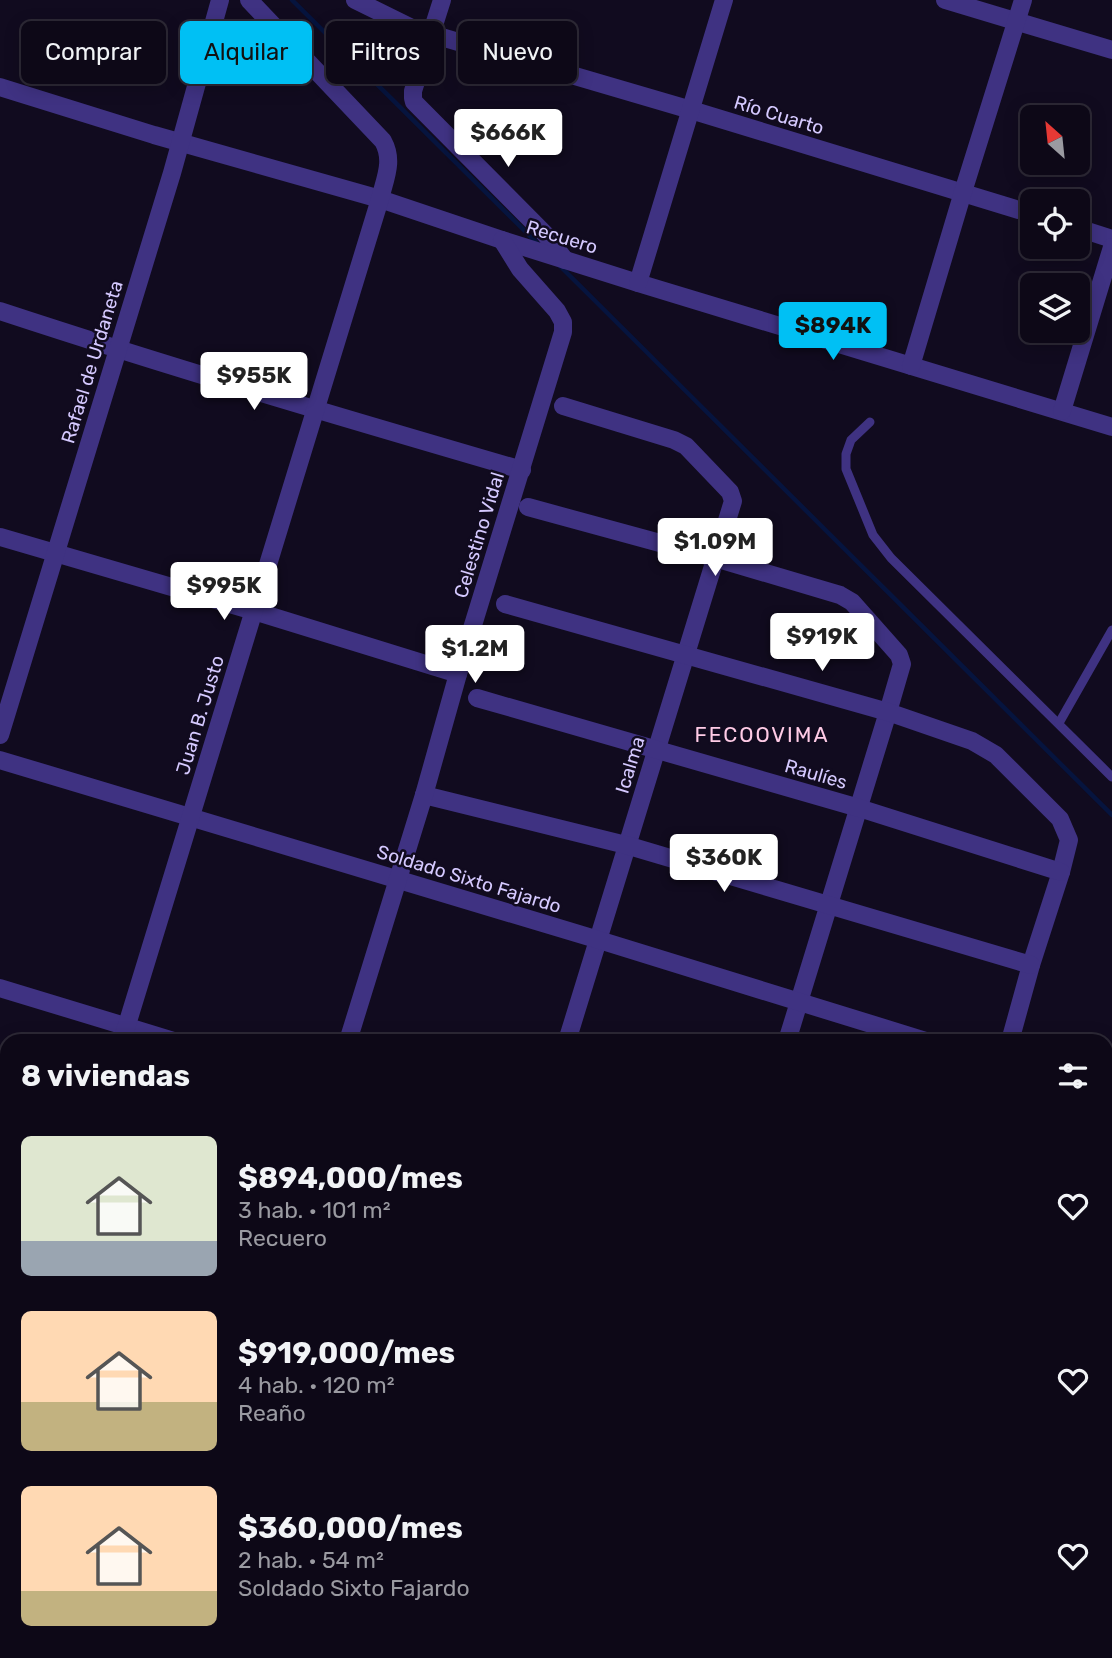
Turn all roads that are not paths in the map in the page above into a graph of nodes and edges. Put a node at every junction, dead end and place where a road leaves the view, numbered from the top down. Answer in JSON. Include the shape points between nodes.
{"nodes":[{"id":1,"x":220,"y":0,"type":"edge"},
{"id":2,"x":249,"y":0,"type":"edge"},
{"id":3,"x":355,"y":0,"type":"edge"},
{"id":4,"x":442,"y":0,"type":"edge"},
{"id":5,"x":724,"y":0,"type":"edge"},
{"id":6,"x":945,"y":0,"type":"edge"},
{"id":7,"x":1023,"y":0,"type":"edge"},
{"id":8,"x":398,"y":21,"type":"edge"},
{"id":9,"x":436,"y":21,"type":"edge"},
{"id":10,"x":1016,"y":22,"type":"junction"},
{"id":11,"x":444,"y":38,"type":"edge"},
{"id":12,"x":1112,"y":50,"type":"edge"},
{"id":13,"x":415,"y":84,"type":"edge"},
{"id":14,"x":0,"y":87,"type":"edge"},
{"id":15,"x":691,"y":110,"type":"junction"},
{"id":16,"x":180,"y":142,"type":"junction"},
{"id":17,"x":963,"y":192,"type":"junction"},
{"id":18,"x":380,"y":199,"type":"junction"},
{"id":19,"x":1020,"y":210,"type":"edge"},
{"id":20,"x":1090,"y":232,"type":"edge"},
{"id":21,"x":1112,"y":239,"type":"edge"},
{"id":22,"x":502,"y":240,"type":"junction"},
{"id":23,"x":1112,"y":247,"type":"edge"},
{"id":24,"x":565,"y":260,"type":"junction"},
{"id":25,"x":638,"y":282,"type":"junction"},
{"id":26,"x":0,"y":311,"type":"edge"},
{"id":27,"x":117,"y":350,"type":"junction"},
{"id":28,"x":911,"y":366,"type":"junction"},
{"id":29,"x":564,"y":407,"type":"dead end"},
{"id":30,"x":314,"y":410,"type":"junction"},
{"id":31,"x":1062,"y":411,"type":"junction"},
{"id":32,"x":870,"y":422,"type":"dead end"},
{"id":33,"x":1112,"y":427,"type":"edge"},
{"id":34,"x":522,"y":470,"type":"junction"},
{"id":35,"x":528,"y":507,"type":"dead end"},
{"id":36,"x":0,"y":537,"type":"edge"},
{"id":37,"x":54,"y":554,"type":"junction"},
{"id":38,"x":715,"y":558,"type":"junction"},
{"id":39,"x":505,"y":604,"type":"dead end"},
{"id":40,"x":254,"y":611,"type":"junction"},
{"id":41,"x":1112,"y":630,"type":"edge"},
{"id":42,"x":685,"y":654,"type":"junction"},
{"id":43,"x":458,"y":674,"type":"junction"},
{"id":44,"x":477,"y":698,"type":"dead end"},
{"id":45,"x":888,"y":712,"type":"junction"},
{"id":46,"x":1059,"y":723,"type":"junction"},
{"id":47,"x":0,"y":735,"type":"edge"},
{"id":48,"x":657,"y":749,"type":"junction"},
{"id":49,"x":0,"y":760,"type":"edge"},
{"id":50,"x":1112,"y":777,"type":"edge"},
{"id":51,"x":424,"y":795,"type":"junction"},
{"id":52,"x":859,"y":808,"type":"junction"},
{"id":53,"x":191,"y":817,"type":"junction"},
{"id":54,"x":626,"y":845,"type":"junction"},
{"id":55,"x":1061,"y":872,"type":"junction"},
{"id":56,"x":398,"y":880,"type":"junction"},
{"id":57,"x":829,"y":904,"type":"junction"},
{"id":58,"x":598,"y":940,"type":"junction"},
{"id":59,"x":1031,"y":965,"type":"junction"},
{"id":60,"x":0,"y":988,"type":"edge"},
{"id":61,"x":799,"y":1003,"type":"junction"},
{"id":62,"x":124,"y":1034,"type":"edge"},
{"id":63,"x":350,"y":1034,"type":"edge"},
{"id":64,"x":569,"y":1034,"type":"edge"},
{"id":65,"x":789,"y":1034,"type":"edge"},
{"id":66,"x":903,"y":1034,"type":"edge"},
{"id":67,"x":1012,"y":1034,"type":"edge"}],
"edges":[{"from":1,"to":16,"type":"street","name":"Rafael de Urdaneta"},
{"from":2,"to":18,"type":"street","name":"Juan B. Justo","via":[[383,141],[390,155]]},
{"from":3,"to":8,"type":"street","name":"Río Cuarto"},
{"from":4,"to":9,"type":"street"},
{"from":5,"to":15,"type":"street"},
{"from":6,"to":10,"type":"street"},
{"from":7,"to":10,"type":"street"},
{"from":10,"to":12,"type":"street"},
{"from":10,"to":17,"type":"street"},
{"from":11,"to":15,"type":"street","name":"Río Cuarto"},
{"from":13,"to":24,"type":"street","via":[[414,102],[545,234]]},
{"from":14,"to":16,"type":"street","name":"Recuero"},
{"from":15,"to":17,"type":"street","name":"Río Cuarto"},
{"from":15,"to":25,"type":"street"},
{"from":16,"to":18,"type":"street","name":"Recuero"},
{"from":16,"to":27,"type":"street","name":"Rafael de Urdaneta"},
{"from":17,"to":19,"type":"street","name":"Río Cuarto"},
{"from":17,"to":28,"type":"street"},
{"from":18,"to":22,"type":"street","name":"Recuero"},
{"from":18,"to":30,"type":"street","name":"Juan B. Justo"},
{"from":20,"to":21,"type":"street"},
{"from":22,"to":24,"type":"street","name":"Recuero"},
{"from":22,"to":34,"type":"street","name":"Celestino Vidal","via":[[563,322]]},
{"from":23,"to":31,"type":"street"},
{"from":24,"to":25,"type":"street","name":"Recuero"},
{"from":25,"to":28,"type":"street","name":"Recuero"},
{"from":26,"to":27,"type":"street"},
{"from":27,"to":30,"type":"street"},
{"from":27,"to":37,"type":"street","name":"Rafael de Urdaneta"},
{"from":28,"to":31,"type":"street","name":"Recuero"},
{"from":29,"to":38,"type":"street","name":"Icalma","via":[[686,446],[730,492],[733,501]]},
{"from":30,"to":34,"type":"street"},
{"from":30,"to":40,"type":"street","name":"Juan B. Justo"},
{"from":31,"to":33,"type":"street","name":"Recuero"},
{"from":32,"to":46,"type":"lane","via":[[851,440],[846,469],[873,535]]},
{"from":34,"to":43,"type":"street","name":"Celestino Vidal"},
{"from":35,"to":38,"type":"street"},
{"from":36,"to":37,"type":"street"},
{"from":37,"to":40,"type":"street"},
{"from":37,"to":47,"type":"street","name":"Rafael de Urdaneta"},
{"from":38,"to":42,"type":"street","name":"Icalma"},
{"from":38,"to":45,"type":"street","via":[[852,602],[899,654],[902,664]]},
{"from":39,"to":42,"type":"street"},
{"from":40,"to":43,"type":"street"},
{"from":40,"to":53,"type":"street","name":"Juan B. Justo"},
{"from":41,"to":46,"type":"lane"},
{"from":42,"to":45,"type":"street"},
{"from":42,"to":48,"type":"street","name":"Icalma"},
{"from":43,"to":51,"type":"street","name":"Celestino Vidal"},
{"from":44,"to":48,"type":"street","name":"Raulíes"},
{"from":45,"to":52,"type":"street"},
{"from":45,"to":55,"type":"street","via":[[972,741],[996,755],[1060,819],[1069,841]]},
{"from":46,"to":50,"type":"lane"},
{"from":48,"to":52,"type":"street","name":"Raulíes"},
{"from":48,"to":54,"type":"street","name":"Icalma"},
{"from":49,"to":53,"type":"street","name":"Soldado Sixto Fajardo"},
{"from":51,"to":54,"type":"street"},
{"from":51,"to":56,"type":"street","name":"Celestino Vidal"},
{"from":52,"to":55,"type":"street","name":"Raulíes"},
{"from":52,"to":57,"type":"street"},
{"from":53,"to":56,"type":"street","name":"Soldado Sixto Fajardo"},
{"from":53,"to":62,"type":"street","name":"Juan B. Justo"},
{"from":54,"to":57,"type":"street"},
{"from":54,"to":58,"type":"street","name":"Icalma"},
{"from":55,"to":59,"type":"street"},
{"from":56,"to":58,"type":"street","name":"Soldado Sixto Fajardo"},
{"from":56,"to":63,"type":"street","name":"Celestino Vidal"},
{"from":57,"to":59,"type":"street"},
{"from":57,"to":61,"type":"street"},
{"from":58,"to":61,"type":"street","name":"Soldado Sixto Fajardo"},
{"from":58,"to":64,"type":"street","name":"Icalma"},
{"from":59,"to":67,"type":"street"},
{"from":60,"to":62,"type":"street"},
{"from":61,"to":65,"type":"street"},
{"from":61,"to":66,"type":"street","name":"Soldado Sixto Fajardo"}]}
